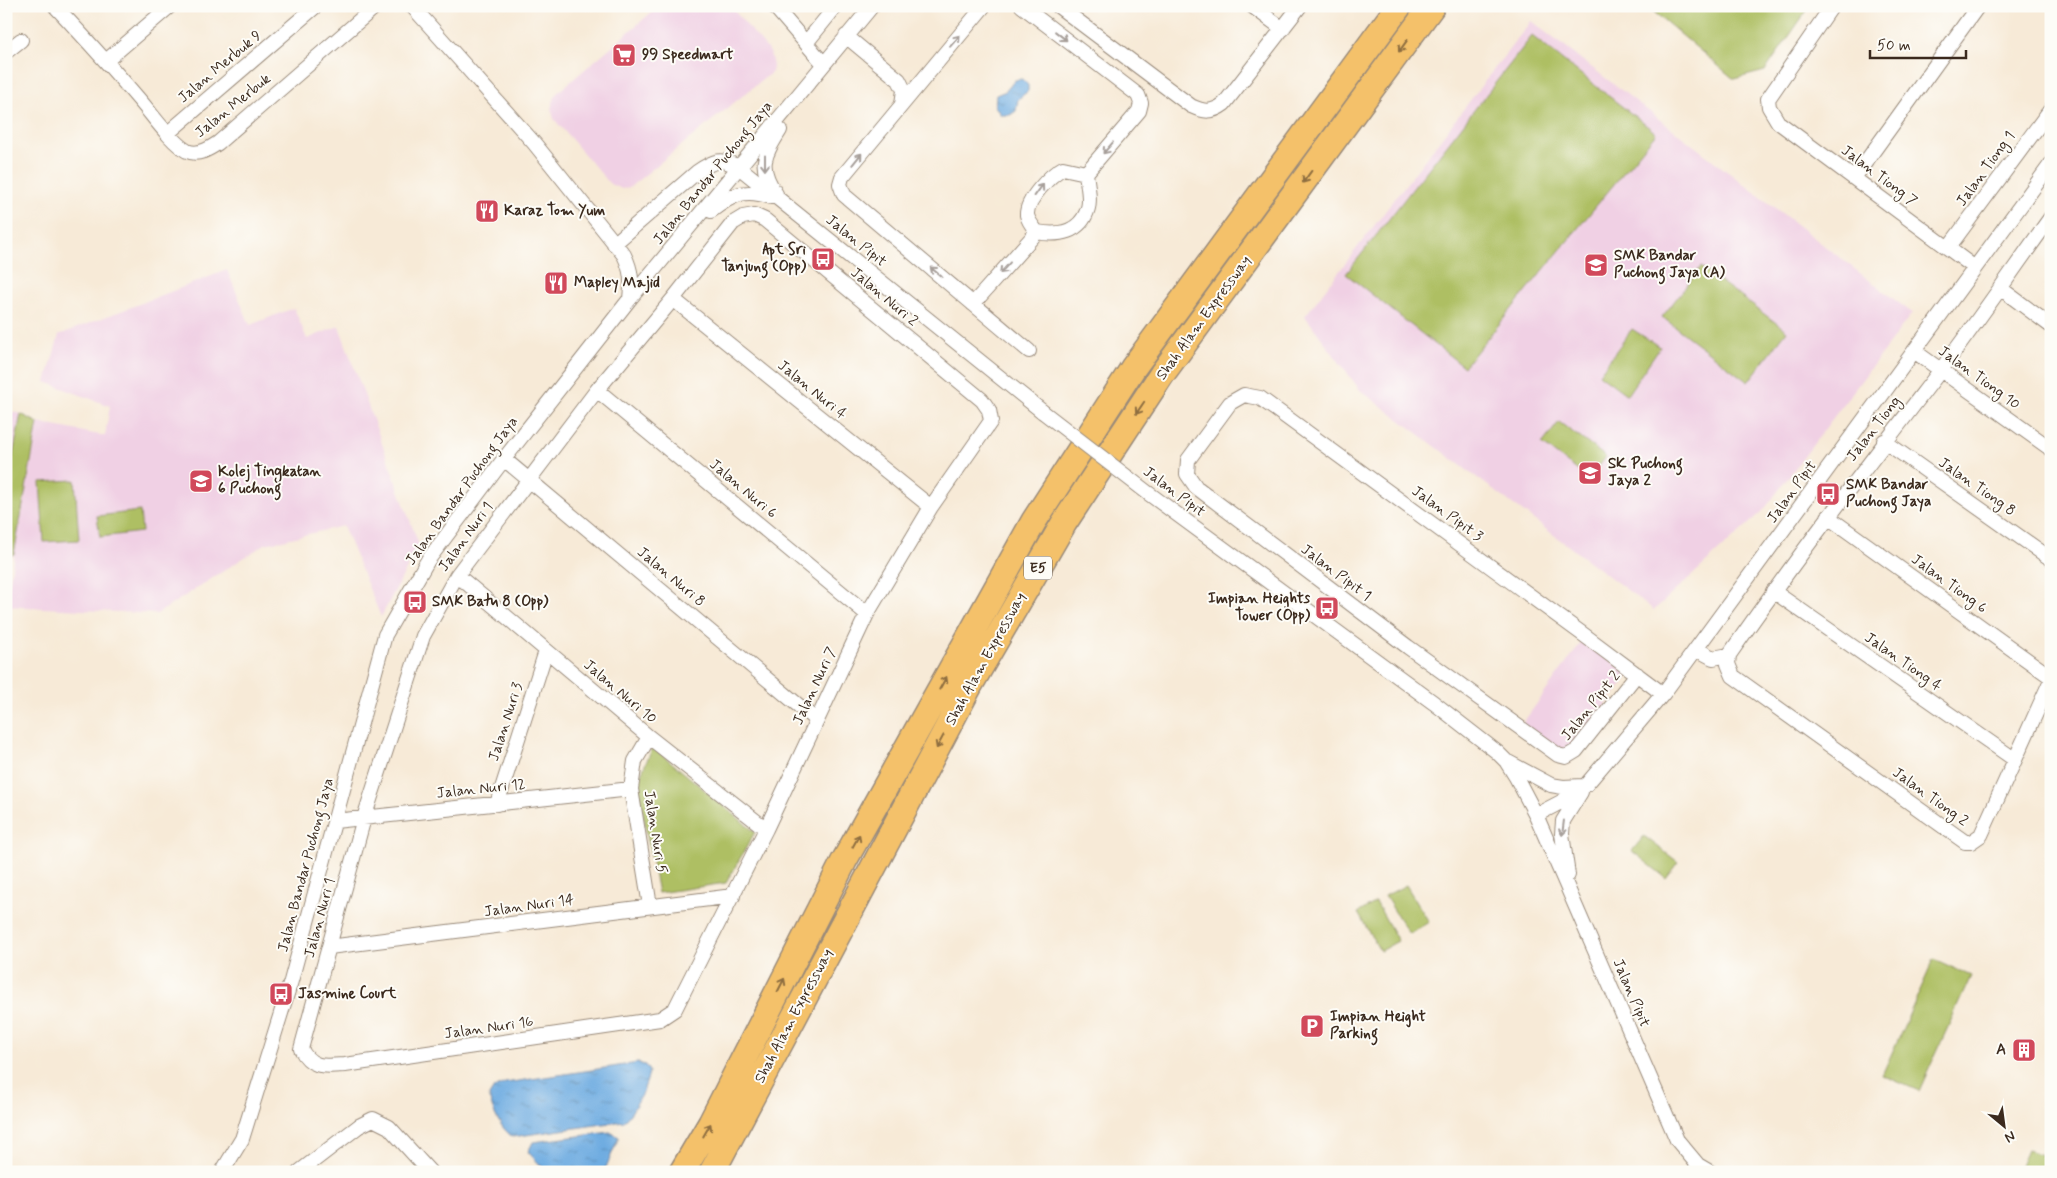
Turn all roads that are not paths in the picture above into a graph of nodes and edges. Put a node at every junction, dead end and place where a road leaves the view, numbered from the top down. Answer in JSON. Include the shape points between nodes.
{"nodes":[{"id":1,"x":55,"y":6,"type":"edge"},
{"id":2,"x":170,"y":6,"type":"edge"},
{"id":3,"x":316,"y":6,"type":"edge"},
{"id":4,"x":376,"y":6,"type":"edge"},
{"id":5,"x":412,"y":6,"type":"edge"},
{"id":6,"x":774,"y":6,"type":"edge"},
{"id":7,"x":836,"y":6,"type":"edge"},
{"id":8,"x":872,"y":6,"type":"edge"},
{"id":9,"x":984,"y":6,"type":"edge"},
{"id":10,"x":1022,"y":6,"type":"edge"},
{"id":11,"x":1058,"y":6,"type":"edge"},
{"id":12,"x":1252,"y":6,"type":"edge"},
{"id":13,"x":1300,"y":6,"type":"edge"},
{"id":14,"x":1399,"y":6,"type":"edge"},
{"id":15,"x":1432,"y":6,"type":"edge"},
{"id":16,"x":1832,"y":6,"type":"edge"},
{"id":17,"x":1978,"y":6,"type":"edge"},
{"id":18,"x":1283,"y":29,"type":"junction"},
{"id":19,"x":846,"y":36,"type":"junction"},
{"id":20,"x":21,"y":40,"type":"dead end"},
{"id":21,"x":806,"y":42,"type":"junction"},
{"id":22,"x":6,"y":52,"type":"edge"},
{"id":23,"x":106,"y":61,"type":"junction"},
{"id":24,"x":823,"y":63,"type":"junction"},
{"id":25,"x":813,"y":76,"type":"junction"},
{"id":26,"x":925,"y":76,"type":"junction"},
{"id":27,"x":899,"y":80,"type":"junction"},
{"id":28,"x":902,"y":104,"type":"junction"},
{"id":29,"x":2051,"y":109,"type":"edge"},
{"id":30,"x":168,"y":133,"type":"junction"},
{"id":31,"x":2051,"y":164,"type":"edge"},
{"id":32,"x":740,"y":168,"type":"junction"},
{"id":33,"x":1086,"y":173,"type":"junction"},
{"id":34,"x":1854,"y":178,"type":"junction"},
{"id":35,"x":780,"y":200,"type":"junction"},
{"id":36,"x":2051,"y":217,"type":"edge"},
{"id":37,"x":765,"y":220,"type":"joint"},
{"id":38,"x":691,"y":227,"type":"junction"},
{"id":39,"x":1037,"y":232,"type":"junction"},
{"id":40,"x":614,"y":244,"type":"junction"},
{"id":41,"x":1948,"y":248,"type":"junction"},
{"id":42,"x":1975,"y":268,"type":"junction"},
{"id":43,"x":2000,"y":288,"type":"junction"},
{"id":44,"x":673,"y":299,"type":"junction"},
{"id":45,"x":629,"y":300,"type":"junction"},
{"id":46,"x":973,"y":304,"type":"junction"},
{"id":47,"x":2051,"y":326,"type":"edge"},
{"id":48,"x":1029,"y":351,"type":"dead end"},
{"id":49,"x":1914,"y":351,"type":"junction"},
{"id":50,"x":1940,"y":370,"type":"junction"},
{"id":51,"x":597,"y":390,"type":"junction"},
{"id":52,"x":982,"y":400,"type":"joint"},
{"id":53,"x":1213,"y":426,"type":"joint"},
{"id":54,"x":1884,"y":441,"type":"junction"},
{"id":55,"x":2051,"y":449,"type":"edge"},
{"id":56,"x":504,"y":459,"type":"junction"},
{"id":57,"x":529,"y":480,"type":"junction"},
{"id":58,"x":931,"y":507,"type":"junction"},
{"id":59,"x":1828,"y":517,"type":"junction"},
{"id":60,"x":2051,"y":559,"type":"edge"},
{"id":61,"x":457,"y":575,"type":"junction"},
{"id":62,"x":1773,"y":591,"type":"junction"},
{"id":63,"x":867,"y":614,"type":"junction"},
{"id":64,"x":1696,"y":650,"type":"junction"},
{"id":65,"x":546,"y":651,"type":"junction"},
{"id":66,"x":1729,"y":660,"type":"junction"},
{"id":67,"x":1637,"y":674,"type":"junction"},
{"id":68,"x":2051,"y":679,"type":"edge"},
{"id":69,"x":1663,"y":694,"type":"junction"},
{"id":70,"x":817,"y":721,"type":"junction"},
{"id":71,"x":1517,"y":726,"type":"joint"},
{"id":72,"x":649,"y":737,"type":"junction"},
{"id":73,"x":2014,"y":760,"type":"junction"},
{"id":74,"x":1506,"y":761,"type":"junction"},
{"id":75,"x":1586,"y":785,"type":"junction"},
{"id":76,"x":631,"y":789,"type":"junction"},
{"id":77,"x":497,"y":804,"type":"junction"},
{"id":78,"x":1536,"y":816,"type":"junction"},
{"id":79,"x":364,"y":818,"type":"junction"},
{"id":80,"x":335,"y":821,"type":"junction"},
{"id":81,"x":766,"y":829,"type":"junction"},
{"id":82,"x":1570,"y":893,"type":"junction"},
{"id":83,"x":733,"y":896,"type":"junction"},
{"id":84,"x":650,"y":906,"type":"junction"},
{"id":85,"x":329,"y":947,"type":"junction"},
{"id":86,"x":680,"y":999,"type":"joint"},
{"id":87,"x":301,"y":1049,"type":"joint"},
{"id":88,"x":222,"y":1172,"type":"edge"},
{"id":89,"x":299,"y":1172,"type":"edge"},
{"id":90,"x":430,"y":1172,"type":"edge"},
{"id":91,"x":682,"y":1172,"type":"edge"},
{"id":92,"x":712,"y":1172,"type":"edge"},
{"id":93,"x":1710,"y":1172,"type":"edge"}],
"edges":[{"from":1,"to":23,"type":"street","name":"Jalan Merbuk"},
{"from":2,"to":23,"type":"street"},
{"from":3,"to":30,"type":"street","name":"Jalan Merbuk 9"},
{"from":4,"to":30,"type":"street","name":"Jalan Merbuk","via":[[210,149],[188,152]]},
{"from":5,"to":40,"type":"street","via":[[534,143]]},
{"from":6,"to":21,"type":"street"},
{"from":7,"to":21,"type":"street"},
{"from":8,"to":19,"type":"street","name":"Jalan Bandar Puchong Jaya"},
{"from":26,"to":9,"type":"street","one_way":true},
{"from":10,"to":33,"type":"street","one_way":true,"via":[[1138,96],[1141,103],[1139,111]]},
{"from":11,"to":18,"type":"street","via":[[1192,106],[1208,111],[1224,104]]},
{"from":12,"to":18,"type":"street"},
{"from":13,"to":18,"type":"street"},
{"from":91,"to":14,"type":"highway","name":"Shah Alam Expressway","number":"E5","one_way":true,"via":[[711,1123],[844,861],[1034,521],[1133,368]]},
{"from":15,"to":92,"type":"highway","name":"Shah Alam Expressway","number":"E5","one_way":true,"via":[[1162,374],[1064,523],[970,685]]},
{"from":16,"to":34,"type":"street","name":"Jalan Tiong 7","via":[[1768,99],[1778,122]]},
{"from":17,"to":34,"type":"street"},
{"from":19,"to":24,"type":"street","name":"Jalan Bandar Puchong Jaya"},
{"from":19,"to":27,"type":"street"},
{"from":20,"to":22,"type":"street"},
{"from":21,"to":24,"type":"street"},
{"from":23,"to":30,"type":"street","name":"Jalan Merbuk"},
{"from":24,"to":25,"type":"street","name":"Jalan Bandar Puchong Jaya"},
{"from":25,"to":32,"type":"street","name":"Jalan Bandar Puchong Jaya"},
{"from":25,"to":35,"type":"street","name":"Jalan Pipit","one_way":true,"via":[[765,153],[763,165],[767,181]]},
{"from":26,"to":27,"type":"street","via":[[912,81]]},
{"from":26,"to":28,"type":"street"},
{"from":27,"to":28,"type":"street","via":[[904,90]]},
{"from":46,"to":28,"type":"street","one_way":true,"via":[[844,195],[840,184],[842,177]]},
{"from":29,"to":41,"type":"street","name":"Jalan Tiong 1"},
{"from":31,"to":42,"type":"street","name":"Jalan Pipit"},
{"from":32,"to":35,"type":"street","name":"Jalan Pipit"},
{"from":32,"to":38,"type":"street","name":"Jalan Bandar Puchong Jaya"},
{"from":32,"to":40,"type":"street","via":[[728,161],[706,165]]},
{"from":33,"to":39,"type":"street","via":[[1088,208],[1079,224],[1054,236]]},
{"from":39,"to":33,"type":"street","one_way":true,"via":[[1027,217],[1027,207],[1045,182],[1063,168]]},
{"from":34,"to":41,"type":"street","name":"Jalan Tiong 7"},
{"from":35,"to":38,"type":"street","via":[[744,192],[723,202]]},
{"from":35,"to":74,"type":"street","name":"Jalan Pipit","bridge":true,"via":[[1043,412],[1478,736]]},
{"from":36,"to":43,"type":"street","name":"Jalan Tiong"},
{"from":37,"to":44,"type":"street","name":"Jalan Nuri 1","via":[[754,215],[734,223]]},
{"from":37,"to":52,"type":"street","name":"Jalan Nuri 2"},
{"from":38,"to":45,"type":"street","name":"Jalan Bandar Puchong Jaya"},
{"from":39,"to":46,"type":"street","one_way":true},
{"from":40,"to":45,"type":"street","via":[[631,268]]},
{"from":41,"to":42,"type":"street","name":"Jalan Tiong 7"},
{"from":42,"to":49,"type":"street","name":"Jalan Pipit"},
{"from":43,"to":47,"type":"street"},
{"from":43,"to":50,"type":"street","name":"Jalan Tiong"},
{"from":44,"to":51,"type":"street","name":"Jalan Nuri 1"},
{"from":44,"to":58,"type":"street","name":"Jalan Nuri 4"},
{"from":45,"to":56,"type":"street","name":"Jalan Bandar Puchong Jaya"},
{"from":46,"to":48,"type":"street"},
{"from":49,"to":50,"type":"street","name":"Jalan Tiong 10"},
{"from":49,"to":64,"type":"street","name":"Jalan Pipit"},
{"from":50,"to":54,"type":"street","name":"Jalan Tiong"},
{"from":50,"to":55,"type":"street","name":"Jalan Tiong 10"},
{"from":51,"to":57,"type":"street","name":"Jalan Nuri 1"},
{"from":51,"to":63,"type":"street","name":"Jalan Nuri 6"},
{"from":52,"to":58,"type":"street","name":"Jalan Nuri 7","via":[[989,410],[990,421]]},
{"from":53,"to":67,"type":"street","name":"Jalan Pipit 3","via":[[1230,403],[1244,395],[1260,398]]},
{"from":53,"to":71,"type":"street","name":"Jalan Pipit 1","via":[[1188,460],[1187,474],[1196,487]]},
{"from":54,"to":59,"type":"street","name":"Jalan Tiong"},
{"from":54,"to":60,"type":"street","name":"Jalan Tiong 8"},
{"from":56,"to":57,"type":"street","name":"Jalan Nuri 8"},
{"from":56,"to":80,"type":"street","name":"Jalan Bandar Puchong Jaya","via":[[428,560],[386,635]]},
{"from":57,"to":61,"type":"street","name":"Jalan Nuri 1"},
{"from":57,"to":70,"type":"street","name":"Jalan Nuri 8"},
{"from":58,"to":63,"type":"street","name":"Jalan Nuri 7"},
{"from":59,"to":62,"type":"street","name":"Jalan Tiong"},
{"from":59,"to":68,"type":"street","name":"Jalan Tiong 6"},
{"from":61,"to":65,"type":"street","name":"Jalan Nuri 10"},
{"from":61,"to":79,"type":"street","name":"Jalan Nuri 1","via":[[423,636]]},
{"from":62,"to":66,"type":"street","name":"Jalan Tiong"},
{"from":62,"to":73,"type":"street","name":"Jalan Tiong 4"},
{"from":63,"to":70,"type":"street","name":"Jalan Nuri 7"},
{"from":64,"to":66,"type":"street","via":[[1713,658]]},
{"from":64,"to":69,"type":"street","name":"Jalan Pipit"},
{"from":65,"to":72,"type":"street","name":"Jalan Nuri 10"},
{"from":65,"to":77,"type":"street","name":"Jalan Nuri 3"},
{"from":66,"to":73,"type":"street","name":"Jalan Tiong 2","via":[[1733,676],[1965,842],[1971,842],[1980,835]]},
{"from":67,"to":69,"type":"street","name":"Jalan Pipit 3"},
{"from":67,"to":71,"type":"street","name":"Jalan Pipit 2","via":[[1571,755],[1558,755]]},
{"from":68,"to":73,"type":"street","name":"Jalan Tiong 2"},
{"from":69,"to":75,"type":"street","name":"Jalan Pipit"},
{"from":70,"to":81,"type":"street","name":"Jalan Nuri 7"},
{"from":72,"to":76,"type":"street","name":"Jalan Nuri 5","via":[[635,761]]},
{"from":72,"to":81,"type":"street","name":"Jalan Nuri 10"},
{"from":74,"to":75,"type":"street","via":[[1551,785]]},
{"from":74,"to":78,"type":"street","name":"Jalan Pipit"},
{"from":75,"to":78,"type":"street","name":"Jalan Pipit"},
{"from":75,"to":82,"type":"street","one_way":true,"via":[[1563,821]]},
{"from":76,"to":77,"type":"street","name":"Jalan Nuri 12"},
{"from":76,"to":84,"type":"street","name":"Jalan Nuri 5"},
{"from":77,"to":79,"type":"street","name":"Jalan Nuri 12"},
{"from":78,"to":82,"type":"street","name":"Jalan Pipit"},
{"from":79,"to":80,"type":"street","name":"Jalan Nuri 12"},
{"from":79,"to":85,"type":"street","name":"Jalan Nuri 1"},
{"from":80,"to":88,"type":"street","name":"Jalan Bandar Puchong Jaya","via":[[291,981],[242,1139]]},
{"from":81,"to":83,"type":"street","name":"Jalan Nuri 7"},
{"from":82,"to":93,"type":"street","name":"Jalan Pipit","via":[[1677,1140],[1698,1165]]},
{"from":83,"to":84,"type":"street","name":"Jalan Nuri 14"},
{"from":83,"to":86,"type":"street","name":"Jalan Nuri 7"},
{"from":84,"to":85,"type":"street","name":"Jalan Nuri 14"},
{"from":85,"to":87,"type":"street","name":"Jalan Nuri 1"},
{"from":86,"to":87,"type":"street","name":"Jalan Nuri 16","via":[[660,1019],[345,1065],[311,1063]]},
{"from":89,"to":90,"type":"street","via":[[373,1119],[389,1127]]}]}
